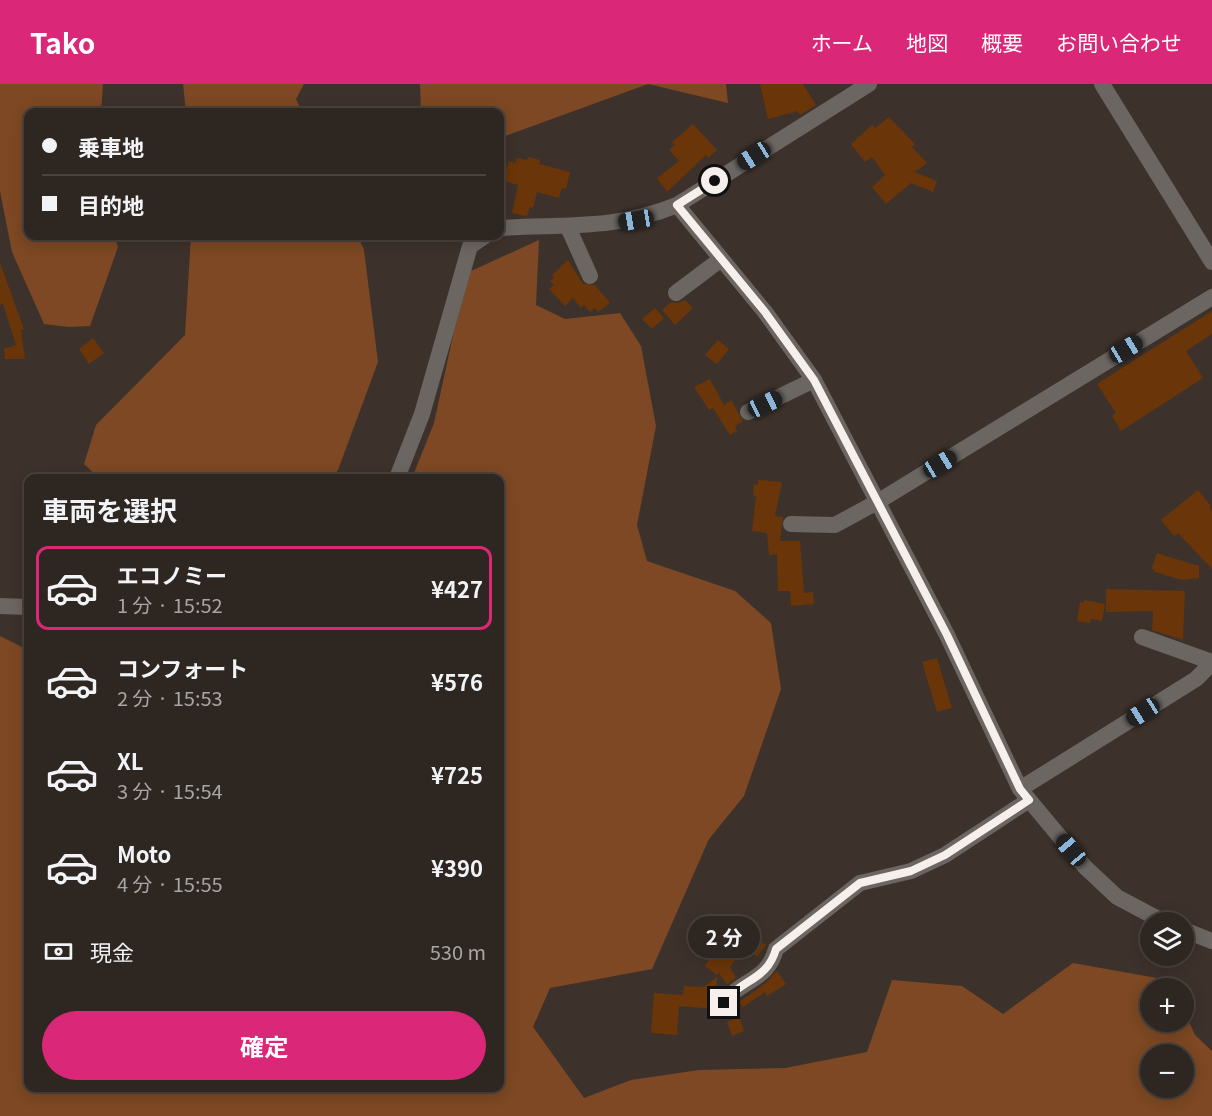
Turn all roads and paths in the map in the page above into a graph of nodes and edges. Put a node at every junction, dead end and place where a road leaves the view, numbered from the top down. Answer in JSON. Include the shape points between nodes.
{"nodes":[{"id":1,"x":869,"y":84,"type":"edge"},
{"id":2,"x":1102,"y":84,"type":"edge"},
{"id":3,"x":677,"y":205,"type":"junction"},
{"id":4,"x":568,"y":227,"type":"junction"},
{"id":5,"x":504,"y":228,"type":"edge"},
{"id":6,"x":479,"y":240,"type":"edge"},
{"id":7,"x":722,"y":259,"type":"junction"},
{"id":8,"x":1212,"y":262,"type":"edge"},
{"id":9,"x":590,"y":276,"type":"dead end"},
{"id":10,"x":676,"y":293,"type":"dead end"},
{"id":11,"x":1212,"y":297,"type":"edge"},
{"id":12,"x":814,"y":380,"type":"junction"},
{"id":13,"x":748,"y":412,"type":"dead end"},
{"id":14,"x":400,"y":474,"type":"edge"},
{"id":15,"x":879,"y":501,"type":"junction"},
{"id":16,"x":791,"y":524,"type":"dead end"},
{"id":17,"x":0,"y":606,"type":"edge"},
{"id":18,"x":24,"y":607,"type":"edge"},
{"id":19,"x":1142,"y":637,"type":"dead end"},
{"id":20,"x":1212,"y":662,"type":"edge"},
{"id":21,"x":1025,"y":795,"type":"junction"},
{"id":22,"x":1145,"y":912,"type":"edge"},
{"id":23,"x":1194,"y":934,"type":"edge"},
{"id":24,"x":1212,"y":941,"type":"edge"},
{"id":25,"x":724,"y":1003,"type":"dead end"}],
"edges":[{"from":1,"to":3,"type":"street"},
{"from":2,"to":8,"type":"street"},
{"from":3,"to":4,"type":"street","via":[[636,220]]},
{"from":3,"to":7,"type":"street"},
{"from":4,"to":5,"type":"street"},
{"from":4,"to":9,"type":"street"},
{"from":6,"to":14,"type":"street","via":[[470,246],[422,414]]},
{"from":7,"to":10,"type":"street"},
{"from":7,"to":12,"type":"street"},
{"from":11,"to":15,"type":"street"},
{"from":12,"to":13,"type":"street"},
{"from":12,"to":15,"type":"street"},
{"from":15,"to":16,"type":"street","via":[[835,525]]},
{"from":15,"to":21,"type":"street"},
{"from":17,"to":18,"type":"street"},
{"from":19,"to":20,"type":"street"},
{"from":20,"to":21,"type":"street","via":[[1196,679]]},
{"from":21,"to":22,"type":"street","via":[[1085,867],[1117,897]]},
{"from":21,"to":25,"type":"street","via":[[945,855],[911,871],[860,883],[776,949],[771,965],[732,992]]},
{"from":23,"to":24,"type":"street"}]}
